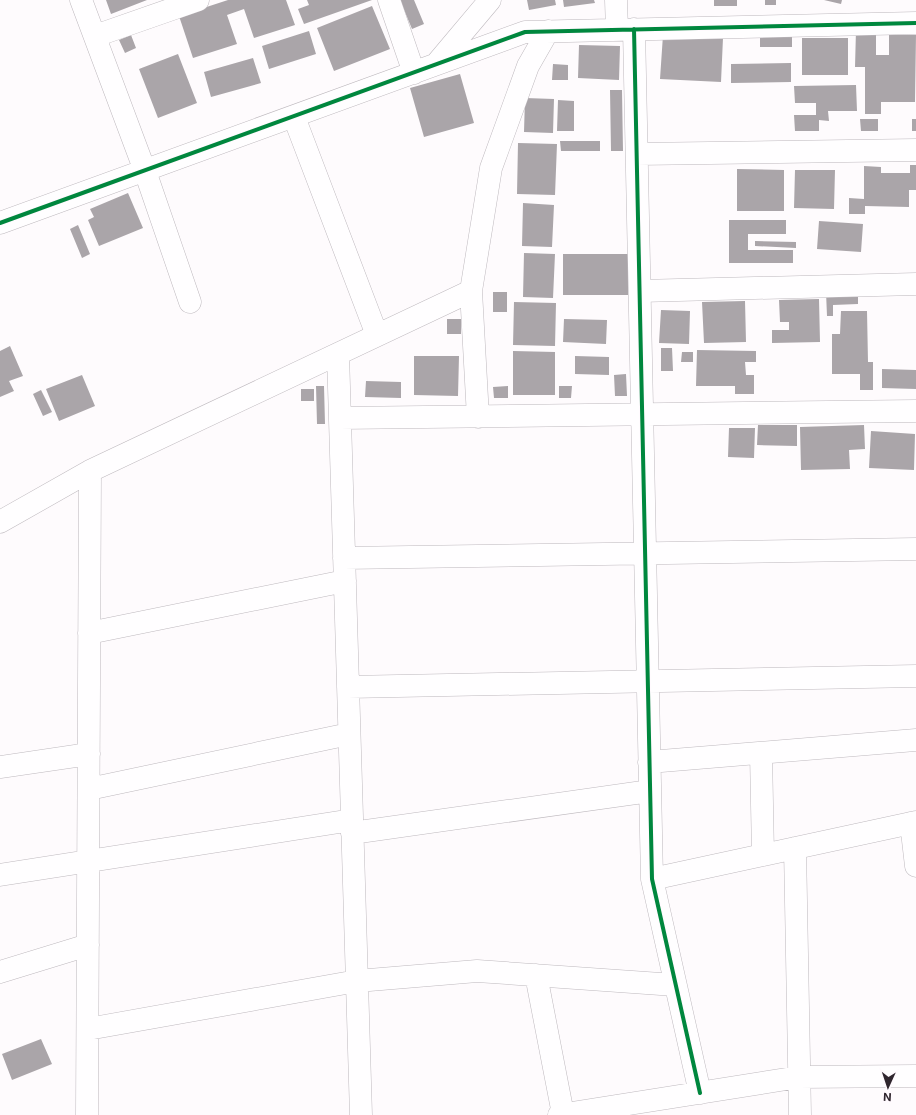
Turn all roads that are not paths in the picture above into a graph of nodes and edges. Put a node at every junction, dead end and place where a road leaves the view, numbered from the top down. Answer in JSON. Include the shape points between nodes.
{"nodes":[{"id":1,"x":81,"y":0,"type":"edge"},
{"id":2,"x":198,"y":0,"type":"edge"},
{"id":3,"x":389,"y":0,"type":"edge"},
{"id":4,"x":490,"y":0,"type":"edge"},
{"id":5,"x":616,"y":0,"type":"edge"},
{"id":6,"x":916,"y":23,"type":"edge"},
{"id":7,"x":626,"y":30,"type":"junction"},
{"id":8,"x":548,"y":31,"type":"junction"},
{"id":9,"x":95,"y":36,"type":"junction"},
{"id":10,"x":436,"y":65,"type":"junction"},
{"id":11,"x":414,"y":73,"type":"junction"},
{"id":12,"x":294,"y":117,"type":"junction"},
{"id":13,"x":916,"y":150,"type":"edge"},
{"id":14,"x":637,"y":154,"type":"junction"},
{"id":15,"x":144,"y":171,"type":"junction"},
{"id":16,"x":0,"y":223,"type":"edge"},
{"id":17,"x":916,"y":284,"type":"edge"},
{"id":18,"x":471,"y":291,"type":"junction"},
{"id":19,"x":640,"y":291,"type":"junction"},
{"id":20,"x":190,"y":302,"type":"dead end"},
{"id":21,"x":377,"y":335,"type":"junction"},
{"id":22,"x":338,"y":354,"type":"junction"},
{"id":23,"x":916,"y":411,"type":"edge"},
{"id":24,"x":642,"y":414,"type":"junction"},
{"id":25,"x":478,"y":417,"type":"junction"},
{"id":26,"x":340,"y":418,"type":"junction"},
{"id":27,"x":90,"y":471,"type":"junction"},
{"id":28,"x":0,"y":522,"type":"edge"},
{"id":29,"x":916,"y":549,"type":"edge"},
{"id":30,"x":645,"y":554,"type":"junction"},
{"id":31,"x":344,"y":558,"type":"junction"},
{"id":32,"x":345,"y":581,"type":"junction"},
{"id":33,"x":89,"y":633,"type":"junction"},
{"id":34,"x":916,"y":676,"type":"edge"},
{"id":35,"x":648,"y":682,"type":"junction"},
{"id":36,"x":348,"y":687,"type":"junction"},
{"id":37,"x":349,"y":734,"type":"junction"},
{"id":38,"x":916,"y":740,"type":"edge"},
{"id":39,"x":761,"y":753,"type":"junction"},
{"id":40,"x":89,"y":754,"type":"junction"},
{"id":41,"x":649,"y":762,"type":"junction"},
{"id":42,"x":0,"y":767,"type":"edge"},
{"id":43,"x":89,"y":789,"type":"junction"},
{"id":44,"x":650,"y":791,"type":"junction"},
{"id":45,"x":914,"y":822,"type":"edge"},
{"id":46,"x":352,"y":826,"type":"junction"},
{"id":47,"x":795,"y":848,"type":"junction"},
{"id":48,"x":763,"y":855,"type":"junction"},
{"id":49,"x":88,"y":861,"type":"junction"},
{"id":50,"x":916,"y":866,"type":"edge"},
{"id":51,"x":0,"y":874,"type":"edge"},
{"id":52,"x":652,"y":879,"type":"junction"},
{"id":53,"x":88,"y":945,"type":"junction"},
{"id":54,"x":0,"y":972,"type":"edge"},
{"id":55,"x":536,"y":975,"type":"junction"},
{"id":56,"x":357,"y":981,"type":"junction"},
{"id":57,"x":675,"y":985,"type":"junction"},
{"id":58,"x":88,"y":1029,"type":"junction"},
{"id":59,"x":916,"y":1076,"type":"edge"},
{"id":60,"x":799,"y":1077,"type":"junction"},
{"id":61,"x":700,"y":1093,"type":"junction"},
{"id":62,"x":568,"y":1114,"type":"edge"},
{"id":63,"x":87,"y":1115,"type":"edge"},
{"id":64,"x":361,"y":1115,"type":"edge"},
{"id":65,"x":800,"y":1115,"type":"edge"}],
"edges":[{"from":1,"to":9,"type":"street"},
{"from":2,"to":9,"type":"street"},
{"from":3,"to":11,"type":"street"},
{"from":4,"to":10,"type":"street"},
{"from":5,"to":7,"type":"street"},
{"from":6,"to":7,"type":"street"},
{"from":7,"to":8,"type":"street"},
{"from":7,"to":14,"type":"street"},
{"from":8,"to":10,"type":"street","via":[[525,32]]},
{"from":8,"to":18,"type":"street","via":[[528,66],[491,168]]},
{"from":9,"to":15,"type":"street"},
{"from":10,"to":11,"type":"street"},
{"from":11,"to":12,"type":"street"},
{"from":12,"to":15,"type":"street"},
{"from":12,"to":21,"type":"street"},
{"from":13,"to":14,"type":"street"},
{"from":14,"to":19,"type":"street"},
{"from":15,"to":16,"type":"street"},
{"from":15,"to":20,"type":"street"},
{"from":17,"to":19,"type":"street"},
{"from":18,"to":21,"type":"street"},
{"from":18,"to":25,"type":"street"},
{"from":19,"to":24,"type":"street"},
{"from":21,"to":22,"type":"street"},
{"from":22,"to":26,"type":"street"},
{"from":22,"to":27,"type":"street"},
{"from":23,"to":24,"type":"street"},
{"from":24,"to":25,"type":"street"},
{"from":24,"to":30,"type":"street"},
{"from":25,"to":26,"type":"street"},
{"from":26,"to":31,"type":"street"},
{"from":27,"to":28,"type":"street"},
{"from":27,"to":33,"type":"street"},
{"from":29,"to":30,"type":"street"},
{"from":30,"to":31,"type":"street"},
{"from":30,"to":35,"type":"street"},
{"from":31,"to":32,"type":"street"},
{"from":32,"to":33,"type":"street"},
{"from":32,"to":36,"type":"street"},
{"from":33,"to":40,"type":"street"},
{"from":34,"to":35,"type":"street"},
{"from":35,"to":36,"type":"street"},
{"from":35,"to":41,"type":"street"},
{"from":36,"to":37,"type":"street"},
{"from":37,"to":43,"type":"street"},
{"from":37,"to":46,"type":"street"},
{"from":38,"to":39,"type":"street"},
{"from":39,"to":41,"type":"street"},
{"from":39,"to":48,"type":"street"},
{"from":40,"to":42,"type":"street"},
{"from":40,"to":43,"type":"street"},
{"from":41,"to":44,"type":"street"},
{"from":43,"to":49,"type":"street"},
{"from":44,"to":46,"type":"street"},
{"from":44,"to":52,"type":"street"},
{"from":45,"to":47,"type":"street"},
{"from":45,"to":50,"type":"street"},
{"from":46,"to":49,"type":"street"},
{"from":46,"to":56,"type":"street"},
{"from":47,"to":48,"type":"street"},
{"from":47,"to":60,"type":"street"},
{"from":48,"to":52,"type":"street"},
{"from":49,"to":51,"type":"street"},
{"from":49,"to":53,"type":"street"},
{"from":52,"to":57,"type":"street"},
{"from":53,"to":54,"type":"street"},
{"from":53,"to":58,"type":"street"},
{"from":55,"to":56,"type":"street","via":[[477,970]]},
{"from":55,"to":57,"type":"street"},
{"from":55,"to":62,"type":"street"},
{"from":56,"to":58,"type":"street"},
{"from":56,"to":64,"type":"street"},
{"from":57,"to":61,"type":"street"},
{"from":58,"to":63,"type":"street"},
{"from":59,"to":60,"type":"street"},
{"from":60,"to":61,"type":"street"},
{"from":60,"to":65,"type":"street"},
{"from":61,"to":62,"type":"street"}]}
